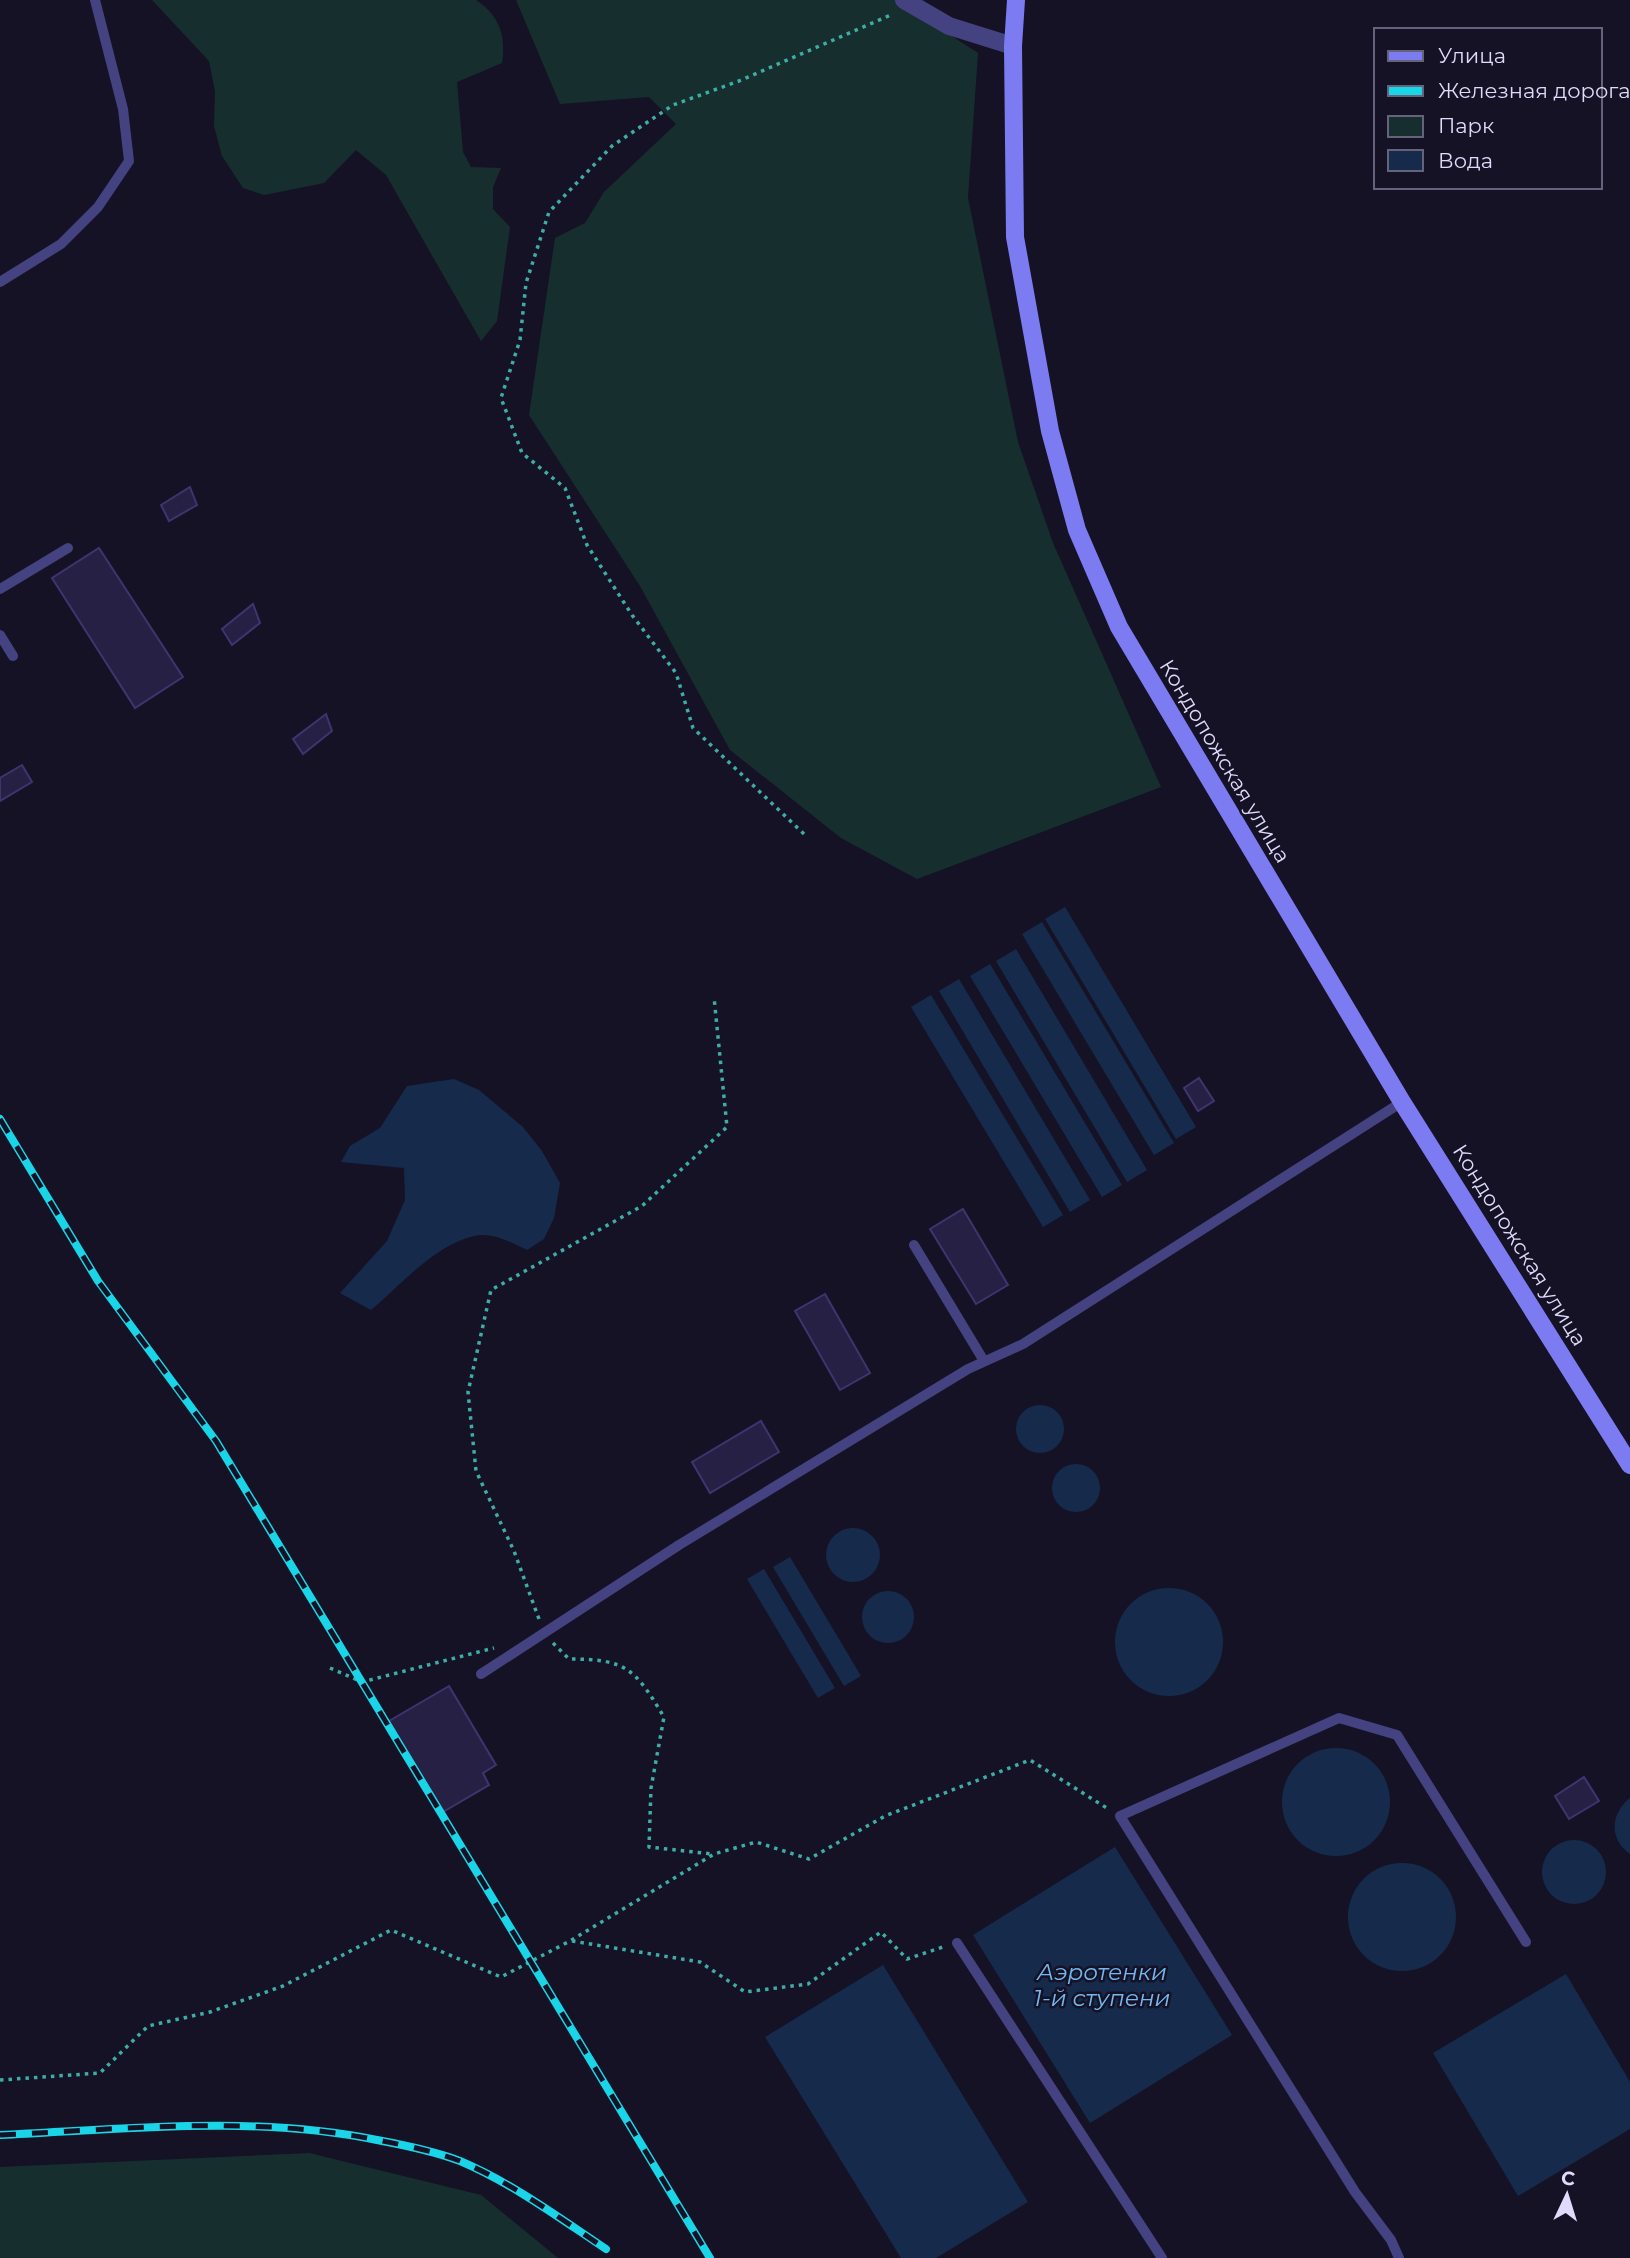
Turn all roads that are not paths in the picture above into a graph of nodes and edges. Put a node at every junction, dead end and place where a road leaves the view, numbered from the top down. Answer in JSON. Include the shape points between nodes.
{"nodes":[{"id":1,"x":95,"y":0,"type":"edge"},
{"id":2,"x":1016,"y":0,"type":"edge"},
{"id":3,"x":907,"y":3,"type":"edge"},
{"id":4,"x":1013,"y":46,"type":"junction"},
{"id":5,"x":0,"y":282,"type":"edge"},
{"id":6,"x":68,"y":548,"type":"dead end"},
{"id":7,"x":0,"y":589,"type":"edge"},
{"id":8,"x":0,"y":635,"type":"edge"},
{"id":9,"x":13,"y":656,"type":"dead end"},
{"id":10,"x":1402,"y":1101,"type":"junction"},
{"id":11,"x":914,"y":1245,"type":"dead end"},
{"id":12,"x":984,"y":1362,"type":"junction"},
{"id":13,"x":1630,"y":1465,"type":"edge"},
{"id":14,"x":481,"y":1674,"type":"dead end"},
{"id":15,"x":957,"y":1942,"type":"road end"},
{"id":16,"x":1526,"y":1942,"type":"dead end"},
{"id":17,"x":1162,"y":2258,"type":"edge"},
{"id":18,"x":1398,"y":2258,"type":"edge"}],
"edges":[{"from":1,"to":5,"type":"lane","via":[[123,109],[128,161],[97,207],[61,244]]},
{"from":2,"to":4,"type":"street","name":"Кондопожская улица"},
{"from":3,"to":4,"type":"street","via":[[948,26]]},
{"from":4,"to":10,"type":"street","name":"Кондопожская улица","via":[[1015,237],[1051,432],[1076,530],[1119,627]]},
{"from":6,"to":7,"type":"lane"},
{"from":8,"to":9,"type":"lane"},
{"from":10,"to":12,"type":"lane","via":[[1023,1343]]},
{"from":10,"to":13,"type":"street","name":"Кондопожская улица"},
{"from":11,"to":12,"type":"lane"},
{"from":12,"to":14,"type":"lane","via":[[678,1545]]},
{"from":15,"to":17,"type":"lane"},
{"from":16,"to":18,"type":"lane","via":[[1396,1735],[1339,1718],[1120,1816],[1355,2192],[1391,2240]]}]}
